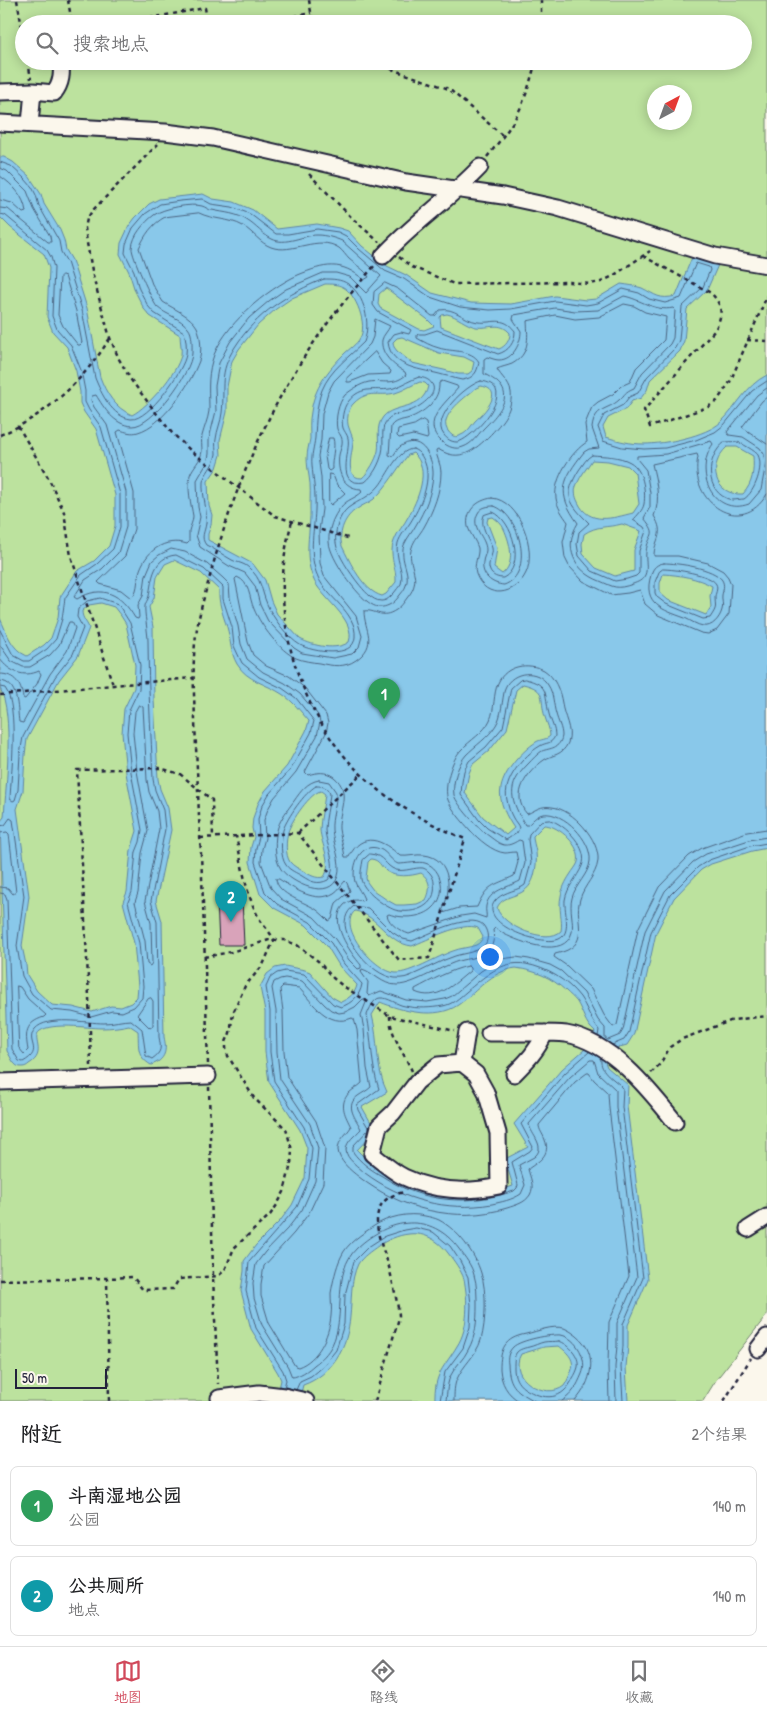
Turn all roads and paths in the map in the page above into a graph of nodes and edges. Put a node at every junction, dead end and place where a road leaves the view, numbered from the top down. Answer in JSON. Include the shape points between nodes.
{"nodes":[{"id":1,"x":17,"y":0,"type":"edge"},
{"id":2,"x":68,"y":0,"type":"edge"},
{"id":3,"x":309,"y":0,"type":"edge"},
{"id":4,"x":541,"y":0,"type":"edge"},
{"id":5,"x":311,"y":13,"type":"joint"},
{"id":6,"x":20,"y":15,"type":"edge"},
{"id":7,"x":71,"y":15,"type":"edge"},
{"id":8,"x":167,"y":15,"type":"edge"},
{"id":9,"x":206,"y":15,"type":"edge"},
{"id":10,"x":301,"y":15,"type":"edge"},
{"id":11,"x":541,"y":15,"type":"edge"},
{"id":12,"x":29,"y":70,"type":"edge"},
{"id":13,"x":62,"y":70,"type":"edge"},
{"id":14,"x":394,"y":70,"type":"edge"},
{"id":15,"x":534,"y":70,"type":"edge"},
{"id":16,"x":0,"y":92,"type":"edge"},
{"id":17,"x":32,"y":95,"type":"junction"},
{"id":18,"x":0,"y":123,"type":"edge"},
{"id":19,"x":30,"y":124,"type":"junction"},
{"id":20,"x":165,"y":132,"type":"junction"},
{"id":21,"x":503,"y":136,"type":"junction"},
{"id":22,"x":291,"y":155,"type":"junction"},
{"id":23,"x":480,"y":167,"type":"joint"},
{"id":24,"x":461,"y":186,"type":"junction"},
{"id":25,"x":661,"y":239,"type":"junction"},
{"id":26,"x":386,"y":253,"type":"junction"},
{"id":27,"x":642,"y":256,"type":"junction"},
{"id":28,"x":767,"y":265,"type":"edge"},
{"id":29,"x":767,"y":296,"type":"edge"},
{"id":30,"x":110,"y":338,"type":"junction"},
{"id":31,"x":747,"y":340,"type":"junction"},
{"id":32,"x":767,"y":341,"type":"edge"},
{"id":33,"x":18,"y":426,"type":"junction"},
{"id":34,"x":0,"y":434,"type":"edge"},
{"id":35,"x":238,"y":488,"type":"junction"},
{"id":36,"x":292,"y":522,"type":"junction"},
{"id":37,"x":351,"y":539,"type":"dead end"},
{"id":38,"x":193,"y":678,"type":"junction"},
{"id":39,"x":112,"y":685,"type":"junction"},
{"id":40,"x":0,"y":695,"type":"edge"},
{"id":41,"x":360,"y":774,"type":"junction"},
{"id":42,"x":198,"y":788,"type":"junction"},
{"id":43,"x":298,"y":833,"type":"junction"},
{"id":44,"x":236,"y":836,"type":"junction"},
{"id":45,"x":200,"y":838,"type":"junction"},
{"id":46,"x":213,"y":838,"type":"junction"},
{"id":47,"x":274,"y":940,"type":"junction"},
{"id":48,"x":204,"y":958,"type":"junction"},
{"id":49,"x":390,"y":1016,"type":"junction"},
{"id":50,"x":767,"y":1016,"type":"edge"},
{"id":51,"x":467,"y":1032,"type":"joint"},
{"id":52,"x":488,"y":1033,"type":"dead end"},
{"id":53,"x":545,"y":1033,"type":"junction"},
{"id":54,"x":462,"y":1063,"type":"junction"},
{"id":55,"x":514,"y":1074,"type":"dead end"},
{"id":56,"x":208,"y":1076,"type":"junction"},
{"id":57,"x":92,"y":1080,"type":"junction"},
{"id":58,"x":0,"y":1082,"type":"edge"},
{"id":59,"x":417,"y":1082,"type":"junction"},
{"id":60,"x":641,"y":1083,"type":"junction"},
{"id":61,"x":675,"y":1122,"type":"dead end"},
{"id":62,"x":407,"y":1192,"type":"dead end"},
{"id":63,"x":767,"y":1217,"type":"edge"},
{"id":64,"x":748,"y":1229,"type":"dead end"},
{"id":65,"x":212,"y":1277,"type":"junction"},
{"id":66,"x":107,"y":1278,"type":"junction"},
{"id":67,"x":0,"y":1280,"type":"edge"},
{"id":68,"x":764,"y":1343,"type":"edge"},
{"id":69,"x":219,"y":1398,"type":"joint"},
{"id":70,"x":109,"y":1401,"type":"edge"},
{"id":71,"x":306,"y":1401,"type":"edge"},
{"id":72,"x":375,"y":1401,"type":"edge"},
{"id":73,"x":724,"y":1401,"type":"edge"}],
"edges":[{"from":1,"to":6,"type":"path"},
{"from":2,"to":7,"type":"path"},
{"from":3,"to":5,"type":"path"},
{"from":4,"to":11,"type":"path"},
{"from":5,"to":10,"type":"path"},
{"from":8,"to":9,"type":"path","via":[[205,8]]},
{"from":12,"to":17,"type":"path"},
{"from":13,"to":17,"type":"street","via":[[61,82],[54,93]]},
{"from":14,"to":21,"type":"path","via":[[449,89]]},
{"from":15,"to":21,"type":"path","via":[[519,111]]},
{"from":16,"to":17,"type":"street"},
{"from":17,"to":19,"type":"street"},
{"from":18,"to":19,"type":"street"},
{"from":19,"to":20,"type":"street"},
{"from":20,"to":22,"type":"street","via":[[213,138]]},
{"from":20,"to":30,"type":"path","via":[[149,154],[87,219],[85,228],[93,276]]},
{"from":21,"to":23,"type":"path"},
{"from":22,"to":24,"type":"street","via":[[406,182]]},
{"from":22,"to":26,"type":"path"},
{"from":23,"to":24,"type":"street"},
{"from":24,"to":25,"type":"street","via":[[558,208]]},
{"from":24,"to":26,"type":"street","via":[[411,227]]},
{"from":25,"to":27,"type":"path"},
{"from":25,"to":28,"type":"street","via":[[715,256]]},
{"from":26,"to":27,"type":"path","via":[[454,284],[590,284],[614,276]]},
{"from":26,"to":35,"type":"path","via":[[348,296],[302,361],[254,449]]},
{"from":27,"to":31,"type":"path","via":[[711,293],[719,302],[721,314],[715,330],[644,410],[650,427],[717,401],[730,382]]},
{"from":29,"to":31,"type":"path"},
{"from":30,"to":33,"type":"path","via":[[76,382],[42,412]]},
{"from":30,"to":35,"type":"path","via":[[131,380],[172,433]]},
{"from":31,"to":32,"type":"path"},
{"from":33,"to":34,"type":"path"},
{"from":33,"to":39,"type":"path","via":[[64,512],[71,556]]},
{"from":35,"to":36,"type":"path","via":[[275,516]]},
{"from":35,"to":38,"type":"path","via":[[200,608]]},
{"from":36,"to":37,"type":"path"},
{"from":36,"to":41,"type":"path","via":[[282,582],[295,666],[324,729]]},
{"from":38,"to":39,"type":"path"},
{"from":38,"to":42,"type":"path"},
{"from":39,"to":40,"type":"path"},
{"from":41,"to":43,"type":"path"},
{"from":41,"to":43,"type":"path","via":[[396,804],[465,839],[429,958],[399,960]]},
{"from":42,"to":45,"type":"path"},
{"from":42,"to":46,"type":"path","via":[[212,800]]},
{"from":42,"to":57,"type":"path","via":[[180,774],[160,768],[76,770]]},
{"from":43,"to":44,"type":"path"},
{"from":44,"to":46,"type":"path"},
{"from":44,"to":47,"type":"path","via":[[246,885],[259,919]]},
{"from":45,"to":46,"type":"path"},
{"from":45,"to":48,"type":"path"},
{"from":47,"to":48,"type":"path"},
{"from":47,"to":49,"type":"path","via":[[297,945],[333,978]]},
{"from":47,"to":65,"type":"path","via":[[263,965],[246,986],[233,1013],[226,1048],[254,1098],[286,1130],[292,1150],[291,1164],[278,1205],[234,1248],[223,1273]]},
{"from":48,"to":56,"type":"path"},
{"from":49,"to":51,"type":"path","via":[[444,1030]]},
{"from":49,"to":59,"type":"path","via":[[394,1036]]},
{"from":50,"to":60,"type":"path","via":[[733,1020],[682,1039],[670,1047],[660,1064]]},
{"from":51,"to":54,"type":"street"},
{"from":52,"to":53,"type":"street"},
{"from":53,"to":55,"type":"street","via":[[538,1048]]},
{"from":53,"to":60,"type":"street","via":[[576,1036],[590,1042],[622,1063]]},
{"from":54,"to":59,"type":"street","via":[[438,1065]]},
{"from":54,"to":59,"type":"street","via":[[476,1074],[486,1092],[498,1133],[499,1186],[463,1190],[423,1184],[403,1177],[372,1154],[379,1126]]},
{"from":56,"to":57,"type":"street"},
{"from":56,"to":65,"type":"path"},
{"from":57,"to":58,"type":"street"},
{"from":60,"to":61,"type":"street"},
{"from":62,"to":72,"type":"path","via":[[385,1201],[377,1217],[376,1229],[399,1315]]},
{"from":63,"to":64,"type":"street"},
{"from":65,"to":66,"type":"path","via":[[179,1279],[173,1289],[143,1290],[133,1277]]},
{"from":65,"to":69,"type":"path"},
{"from":66,"to":67,"type":"path"},
{"from":66,"to":70,"type":"path"},
{"from":68,"to":73,"type":"path","via":[[748,1361]]},
{"from":69,"to":71,"type":"street","via":[[259,1393]]}]}
